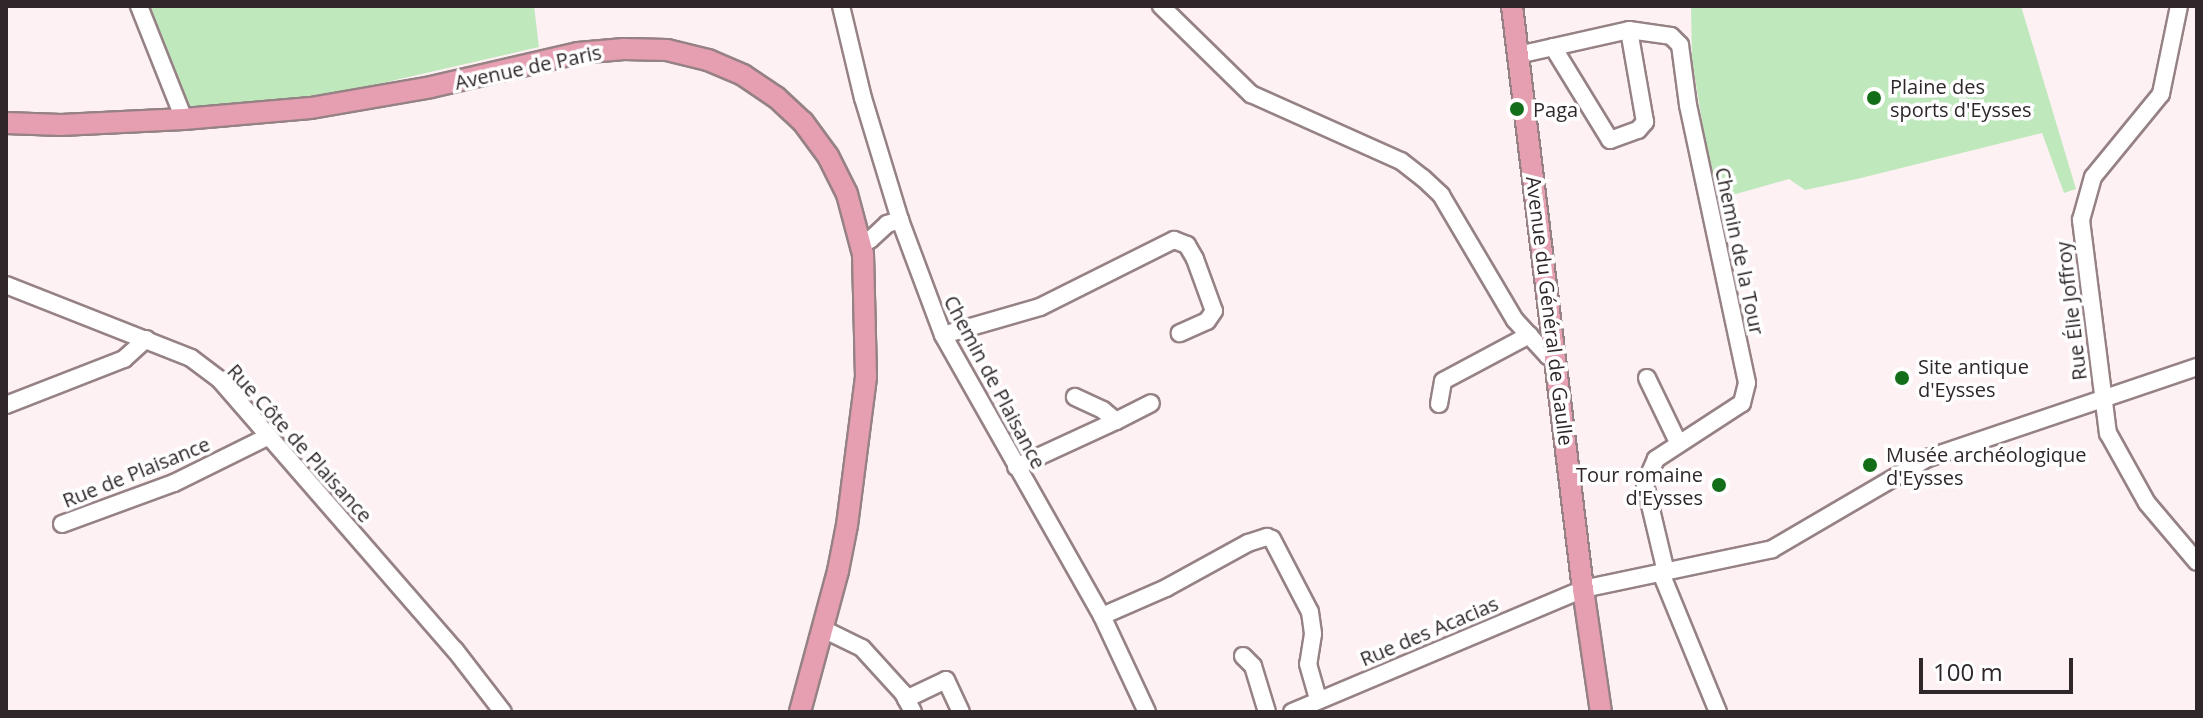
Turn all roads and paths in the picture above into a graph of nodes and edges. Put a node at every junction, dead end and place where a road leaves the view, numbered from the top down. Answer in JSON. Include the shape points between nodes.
{"nodes":[{"id":1,"x":139,"y":6,"type":"edge"},
{"id":2,"x":841,"y":6,"type":"edge"},
{"id":3,"x":1161,"y":6,"type":"edge"},
{"id":4,"x":1512,"y":6,"type":"edge"},
{"id":5,"x":2179,"y":6,"type":"edge"},
{"id":6,"x":1629,"y":30,"type":"junction"},
{"id":7,"x":1553,"y":47,"type":"junction"},
{"id":8,"x":1518,"y":55,"type":"junction"},
{"id":9,"x":184,"y":119,"type":"junction"},
{"id":10,"x":6,"y":123,"type":"edge"},
{"id":11,"x":900,"y":220,"type":"junction"},
{"id":12,"x":860,"y":238,"type":"junction"},
{"id":13,"x":6,"y":285,"type":"edge"},
{"id":14,"x":1180,"y":333,"type":"dead end"},
{"id":15,"x":943,"y":335,"type":"junction"},
{"id":16,"x":1529,"y":335,"type":"junction"},
{"id":17,"x":146,"y":339,"type":"junction"},
{"id":18,"x":1557,"y":361,"type":"junction"},
{"id":19,"x":2197,"y":367,"type":"edge"},
{"id":20,"x":1647,"y":378,"type":"dead end"},
{"id":21,"x":1075,"y":397,"type":"dead end"},
{"id":22,"x":2102,"y":400,"type":"junction"},
{"id":23,"x":1151,"y":403,"type":"dead end"},
{"id":24,"x":1439,"y":404,"type":"dead end"},
{"id":25,"x":6,"y":405,"type":"edge"},
{"id":26,"x":1116,"y":421,"type":"junction"},
{"id":27,"x":269,"y":436,"type":"junction"},
{"id":28,"x":1678,"y":442,"type":"junction"},
{"id":29,"x":1016,"y":467,"type":"junction"},
{"id":30,"x":62,"y":524,"type":"dead end"},
{"id":31,"x":2197,"y":562,"type":"edge"},
{"id":32,"x":1664,"y":572,"type":"junction"},
{"id":33,"x":1583,"y":589,"type":"junction"},
{"id":34,"x":1102,"y":616,"type":"junction"},
{"id":35,"x":823,"y":629,"type":"junction"},
{"id":36,"x":1243,"y":656,"type":"dead end"},
{"id":37,"x":1318,"y":700,"type":"junction"},
{"id":38,"x":909,"y":706,"type":"edge"},
{"id":39,"x":503,"y":712,"type":"edge"},
{"id":40,"x":800,"y":712,"type":"edge"},
{"id":41,"x":961,"y":712,"type":"edge"},
{"id":42,"x":1147,"y":712,"type":"edge"},
{"id":43,"x":1267,"y":712,"type":"edge"},
{"id":44,"x":1292,"y":712,"type":"edge"},
{"id":45,"x":1601,"y":712,"type":"edge"},
{"id":46,"x":1718,"y":712,"type":"edge"}],
"edges":[{"from":1,"to":9,"type":"street"},
{"from":2,"to":11,"type":"street","name":"Chemin de Plaisance"},
{"from":3,"to":16,"type":"street","via":[[1251,94],[1401,161],[1423,178],[1441,195]]},
{"from":4,"to":8,"type":"main road","name":"Avenue du Général de Gaulle"},
{"from":5,"to":22,"type":"street","name":"Rue Élie Joffroy","via":[[2161,94],[2093,177],[2081,220]]},
{"from":6,"to":7,"type":"street"},
{"from":6,"to":7,"type":"street","via":[[1645,122],[1610,140]]},
{"from":6,"to":28,"type":"street","name":"Chemin de la Tour","via":[[1671,36],[1680,45],[1747,383],[1742,403]]},
{"from":7,"to":8,"type":"street"},
{"from":8,"to":18,"type":"main road","name":"Avenue du Général de Gaulle"},
{"from":9,"to":10,"type":"main road","name":"Avenue de Paris"},
{"from":9,"to":12,"type":"main road","name":"Avenue de Paris","via":[[326,105],[578,53],[667,50],[743,75],[803,122],[847,194]]},
{"from":11,"to":12,"type":"street","via":[[870,240]]},
{"from":11,"to":15,"type":"street","name":"Chemin de Plaisance"},
{"from":12,"to":35,"type":"main road","name":"Avenue de Paris","via":[[866,377],[847,525]]},
{"from":13,"to":17,"type":"street","name":"Rue Côte de Plaisance"},
{"from":14,"to":15,"type":"street","via":[[1207,321],[1214,311],[1195,259],[1187,245],[1174,240],[1040,307]]},
{"from":15,"to":29,"type":"street","name":"Chemin de Plaisance"},
{"from":16,"to":18,"type":"street"},
{"from":16,"to":24,"type":"street","via":[[1443,381]]},
{"from":17,"to":25,"type":"street","via":[[124,359]]},
{"from":17,"to":27,"type":"street","name":"Rue Côte de Plaisance","via":[[191,358],[220,380]]},
{"from":18,"to":33,"type":"main road","name":"Avenue du Général de Gaulle"},
{"from":19,"to":22,"type":"street","name":"Rue des Acacias"},
{"from":20,"to":28,"type":"street"},
{"from":21,"to":26,"type":"street"},
{"from":22,"to":31,"type":"street","name":"Rue Élie Joffroy","via":[[2108,433],[2129,477]]},
{"from":22,"to":32,"type":"street","name":"Rue des Acacias","via":[[1928,458],[1772,549]]},
{"from":23,"to":26,"type":"street"},
{"from":26,"to":29,"type":"street"},
{"from":27,"to":30,"type":"street","name":"Rue de Plaisance","via":[[174,483]]},
{"from":27,"to":39,"type":"street","name":"Rue Côte de Plaisance"},
{"from":28,"to":32,"type":"street","name":"Chemin de la Tour","via":[[1656,459],[1645,484]]},
{"from":29,"to":34,"type":"street","name":"Chemin de Plaisance"},
{"from":32,"to":33,"type":"street","name":"Rue des Acacias"},
{"from":32,"to":46,"type":"street","name":"Chemin de la Tour"},
{"from":33,"to":37,"type":"street","name":"Rue des Acacias"},
{"from":33,"to":45,"type":"main road","name":"Avenue du Général de Gaulle"},
{"from":34,"to":37,"type":"street","via":[[1267,537],[1310,612],[1308,664]]},
{"from":34,"to":42,"type":"street","name":"Chemin de Plaisance"},
{"from":35,"to":38,"type":"street","via":[[862,648]]},
{"from":35,"to":40,"type":"main road","name":"Avenue de Paris"},
{"from":36,"to":43,"type":"street","via":[[1253,666]]},
{"from":37,"to":44,"type":"street","name":"Rue des Acacias"},
{"from":38,"to":41,"type":"street","via":[[946,680]]}]}
